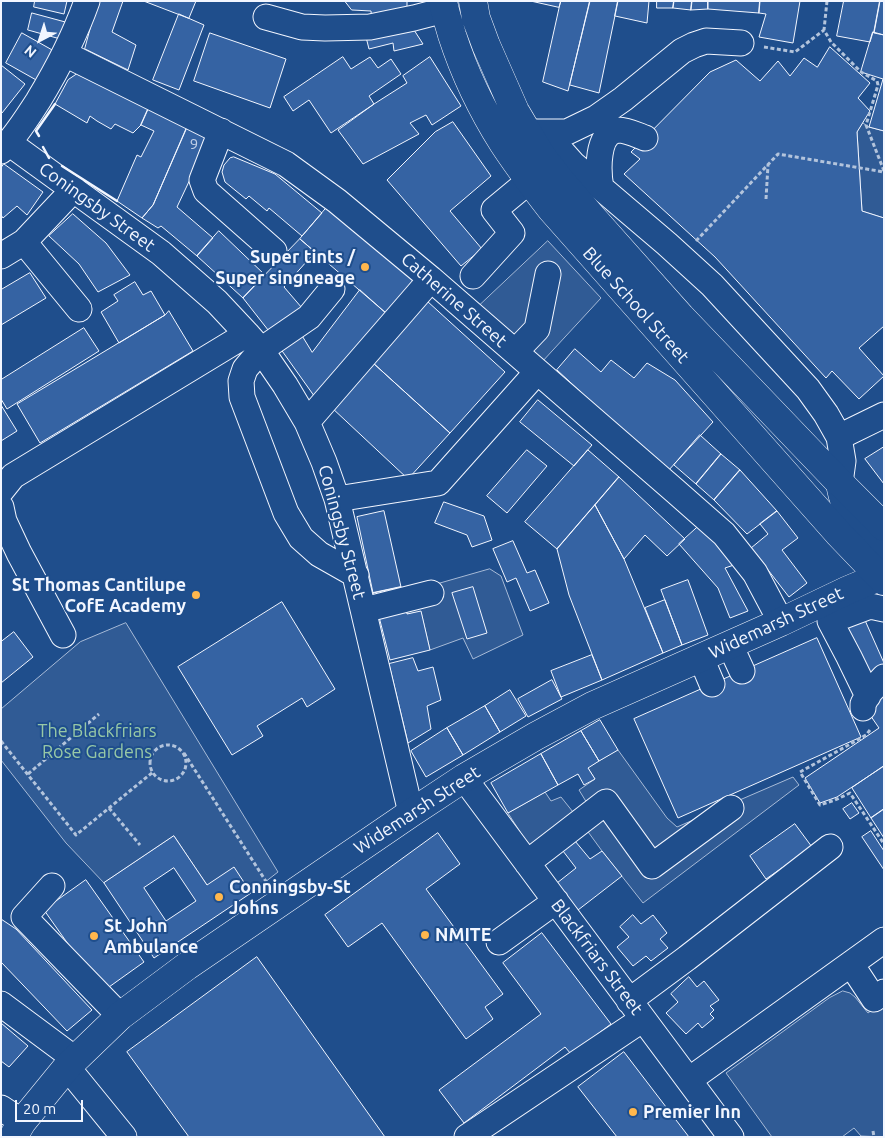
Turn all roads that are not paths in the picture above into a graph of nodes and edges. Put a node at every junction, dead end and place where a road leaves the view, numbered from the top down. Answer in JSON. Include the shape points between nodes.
{"nodes":[{"id":1,"x":87,"y":1,"type":"edge"},
{"id":2,"x":473,"y":1,"type":"edge"},
{"id":3,"x":444,"y":6,"type":"edge"},
{"id":4,"x":266,"y":17,"type":"dead end"},
{"id":5,"x":741,"y":43,"type":"road end"},
{"id":6,"x":65,"y":54,"type":"junction"},
{"id":7,"x":221,"y":131,"type":"junction"},
{"id":8,"x":547,"y":132,"type":"junction"},
{"id":9,"x":5,"y":147,"type":"edge"},
{"id":10,"x":529,"y":181,"type":"junction"},
{"id":11,"x":601,"y":188,"type":"junction"},
{"id":12,"x":74,"y":189,"type":"junction"},
{"id":13,"x":24,"y":242,"type":"junction"},
{"id":14,"x":274,"y":251,"type":"dead end"},
{"id":15,"x":1,"y":256,"type":"edge"},
{"id":16,"x":548,"y":274,"type":"dead end"},
{"id":17,"x":474,"y":276,"type":"dead end"},
{"id":18,"x":431,"y":279,"type":"junction"},
{"id":19,"x":332,"y":288,"type":"dead end"},
{"id":20,"x":79,"y":309,"type":"dead end"},
{"id":21,"x":254,"y":342,"type":"junction"},
{"id":22,"x":515,"y":352,"type":"junction"},
{"id":23,"x":537,"y":372,"type":"junction"},
{"id":24,"x":884,"y":415,"type":"edge"},
{"id":25,"x":306,"y":422,"type":"junction"},
{"id":26,"x":839,"y":438,"type":"junction"},
{"id":27,"x":840,"y":483,"type":"junction"},
{"id":28,"x":1,"y":491,"type":"edge"},
{"id":29,"x":338,"y":499,"type":"junction"},
{"id":30,"x":1,"y":506,"type":"edge"},
{"id":31,"x":884,"y":527,"type":"edge"},
{"id":32,"x":356,"y":576,"type":"junction"},
{"id":33,"x":882,"y":577,"type":"edge"},
{"id":34,"x":430,"y":593,"type":"dead end"},
{"id":35,"x":884,"y":609,"type":"edge"},
{"id":36,"x":364,"y":610,"type":"junction"},
{"id":37,"x":781,"y":622,"type":"junction"},
{"id":38,"x":64,"y":635,"type":"dead end"},
{"id":39,"x":730,"y":645,"type":"junction"},
{"id":40,"x":700,"y":658,"type":"junction"},
{"id":41,"x":742,"y":671,"type":"dead end"},
{"id":42,"x":712,"y":684,"type":"dead end"},
{"id":43,"x":872,"y":695,"type":"edge"},
{"id":44,"x":464,"y":778,"type":"junction"},
{"id":45,"x":731,"y":808,"type":"dead end"},
{"id":46,"x":411,"y":813,"type":"junction"},
{"id":47,"x":830,"y":847,"type":"dead end"},
{"id":48,"x":527,"y":863,"type":"junction"},
{"id":49,"x":52,"y":886,"type":"dead end"},
{"id":50,"x":556,"y":902,"type":"junction"},
{"id":51,"x":884,"y":940,"type":"edge"},
{"id":52,"x":499,"y":942,"type":"dead end"},
{"id":53,"x":851,"y":964,"type":"junction"},
{"id":54,"x":879,"y":995,"type":"edge"},
{"id":55,"x":1,"y":1004,"type":"edge"},
{"id":56,"x":636,"y":1010,"type":"junction"},
{"id":57,"x":120,"y":1016,"type":"junction"},
{"id":58,"x":71,"y":1063,"type":"junction"},
{"id":59,"x":688,"y":1080,"type":"junction"},
{"id":60,"x":12,"y":1122,"type":"edge"},
{"id":61,"x":124,"y":1137,"type":"edge"},
{"id":62,"x":467,"y":1137,"type":"edge"},
{"id":63,"x":731,"y":1137,"type":"edge"}],
"edges":[{"from":1,"to":6,"type":"street"},
{"from":2,"to":8,"type":"main road","name":"Blue School Street","via":[[486,45],[515,111]]},
{"from":3,"to":4,"type":"street","via":[[414,18],[370,27],[302,27]]},
{"from":3,"to":10,"type":"main road","name":"Blue School Street","via":[[460,58],[480,102],[502,143]]},
{"from":5,"to":8,"type":"street","via":[[706,41],[694,45],[596,118]]},
{"from":6,"to":7,"type":"street","name":"Catherine Street"},
{"from":6,"to":9,"type":"street","via":[[30,113]]},
{"from":7,"to":14,"type":"street","via":[[202,180],[206,191]]},
{"from":7,"to":18,"type":"street","name":"Catherine Street","via":[[286,164],[337,201]]},
{"from":8,"to":11,"type":"street","via":[[573,164]]},
{"from":8,"to":11,"type":"street","via":[[586,133],[619,118],[643,123],[649,134],[620,130],[605,138],[600,157]]},
{"from":8,"to":27,"type":"main road","name":"Blue School Street","via":[[541,155],[560,180],[674,310]]},
{"from":9,"to":12,"type":"street","name":"Coningsby Street"},
{"from":10,"to":17,"type":"street","via":[[494,210],[512,233]]},
{"from":10,"to":33,"type":"main road","name":"Blue School Street","via":[[838,533]]},
{"from":11,"to":26,"type":"street","via":[[712,285],[808,389]]},
{"from":12,"to":13,"type":"street"},
{"from":12,"to":21,"type":"street","name":"Coningsby Street","via":[[161,253],[217,302]]},
{"from":13,"to":15,"type":"street"},
{"from":13,"to":20,"type":"street"},
{"from":16,"to":22,"type":"street","via":[[536,329]]},
{"from":18,"to":22,"type":"street","name":"Catherine Street"},
{"from":18,"to":25,"type":"street"},
{"from":19,"to":21,"type":"street","via":[[309,317]]},
{"from":21,"to":25,"type":"street","name":"Coningsby Street"},
{"from":21,"to":28,"type":"street","via":[[13,476]]},
{"from":21,"to":32,"type":"street","via":[[241,381],[242,397],[286,513],[301,538],[319,554]]},
{"from":22,"to":23,"type":"street","name":"Catherine Street"},
{"from":23,"to":29,"type":"street","via":[[438,483]]},
{"from":23,"to":37,"type":"street","name":"Catherine Street","via":[[724,534],[755,573]]},
{"from":24,"to":26,"type":"street"},
{"from":25,"to":29,"type":"street","name":"Coningsby Street"},
{"from":26,"to":27,"type":"street","via":[[843,461]]},
{"from":27,"to":31,"type":"main road","name":"Blue School Street"},
{"from":27,"to":33,"type":"main road","via":[[850,512],[871,542]]},
{"from":29,"to":32,"type":"street","name":"Coningsby Street"},
{"from":30,"to":38,"type":"street","via":[[4,522],[19,553]]},
{"from":32,"to":36,"type":"street","name":"Coningsby Street"},
{"from":33,"to":37,"type":"main road","name":"Widemarsh Street"},
{"from":34,"to":36,"type":"street"},
{"from":35,"to":43,"type":"street","via":[[870,606],[830,621]]},
{"from":36,"to":46,"type":"street","name":"Coningsby Street"},
{"from":37,"to":39,"type":"main road","name":"Widemarsh Street"},
{"from":39,"to":40,"type":"main road","name":"Widemarsh Street"},
{"from":39,"to":41,"type":"street"},
{"from":40,"to":42,"type":"street"},
{"from":40,"to":44,"type":"main road","name":"Widemarsh Street","via":[[592,706]]},
{"from":44,"to":46,"type":"main road","name":"Widemarsh Street"},
{"from":44,"to":48,"type":"street","name":"Blackfriars Street"},
{"from":45,"to":48,"type":"street","via":[[652,866],[606,802]]},
{"from":46,"to":57,"type":"main road","name":"Widemarsh Street","via":[[187,966]]},
{"from":47,"to":56,"type":"street","via":[[694,953]]},
{"from":48,"to":50,"type":"street","name":"Blackfriars Street"},
{"from":49,"to":57,"type":"street","via":[[24,917]]},
{"from":50,"to":52,"type":"street"},
{"from":50,"to":56,"type":"street","name":"Blackfriars Street"},
{"from":51,"to":53,"type":"street"},
{"from":53,"to":54,"type":"street"},
{"from":53,"to":59,"type":"street"},
{"from":55,"to":58,"type":"street"},
{"from":56,"to":59,"type":"street","name":"Blackfriars Street"},
{"from":56,"to":62,"type":"street"},
{"from":57,"to":58,"type":"main road","name":"Widemarsh Street"},
{"from":58,"to":60,"type":"main road","name":"Widemarsh Street"},
{"from":58,"to":61,"type":"street"},
{"from":59,"to":63,"type":"street","name":"Blackfriars Street"}]}
